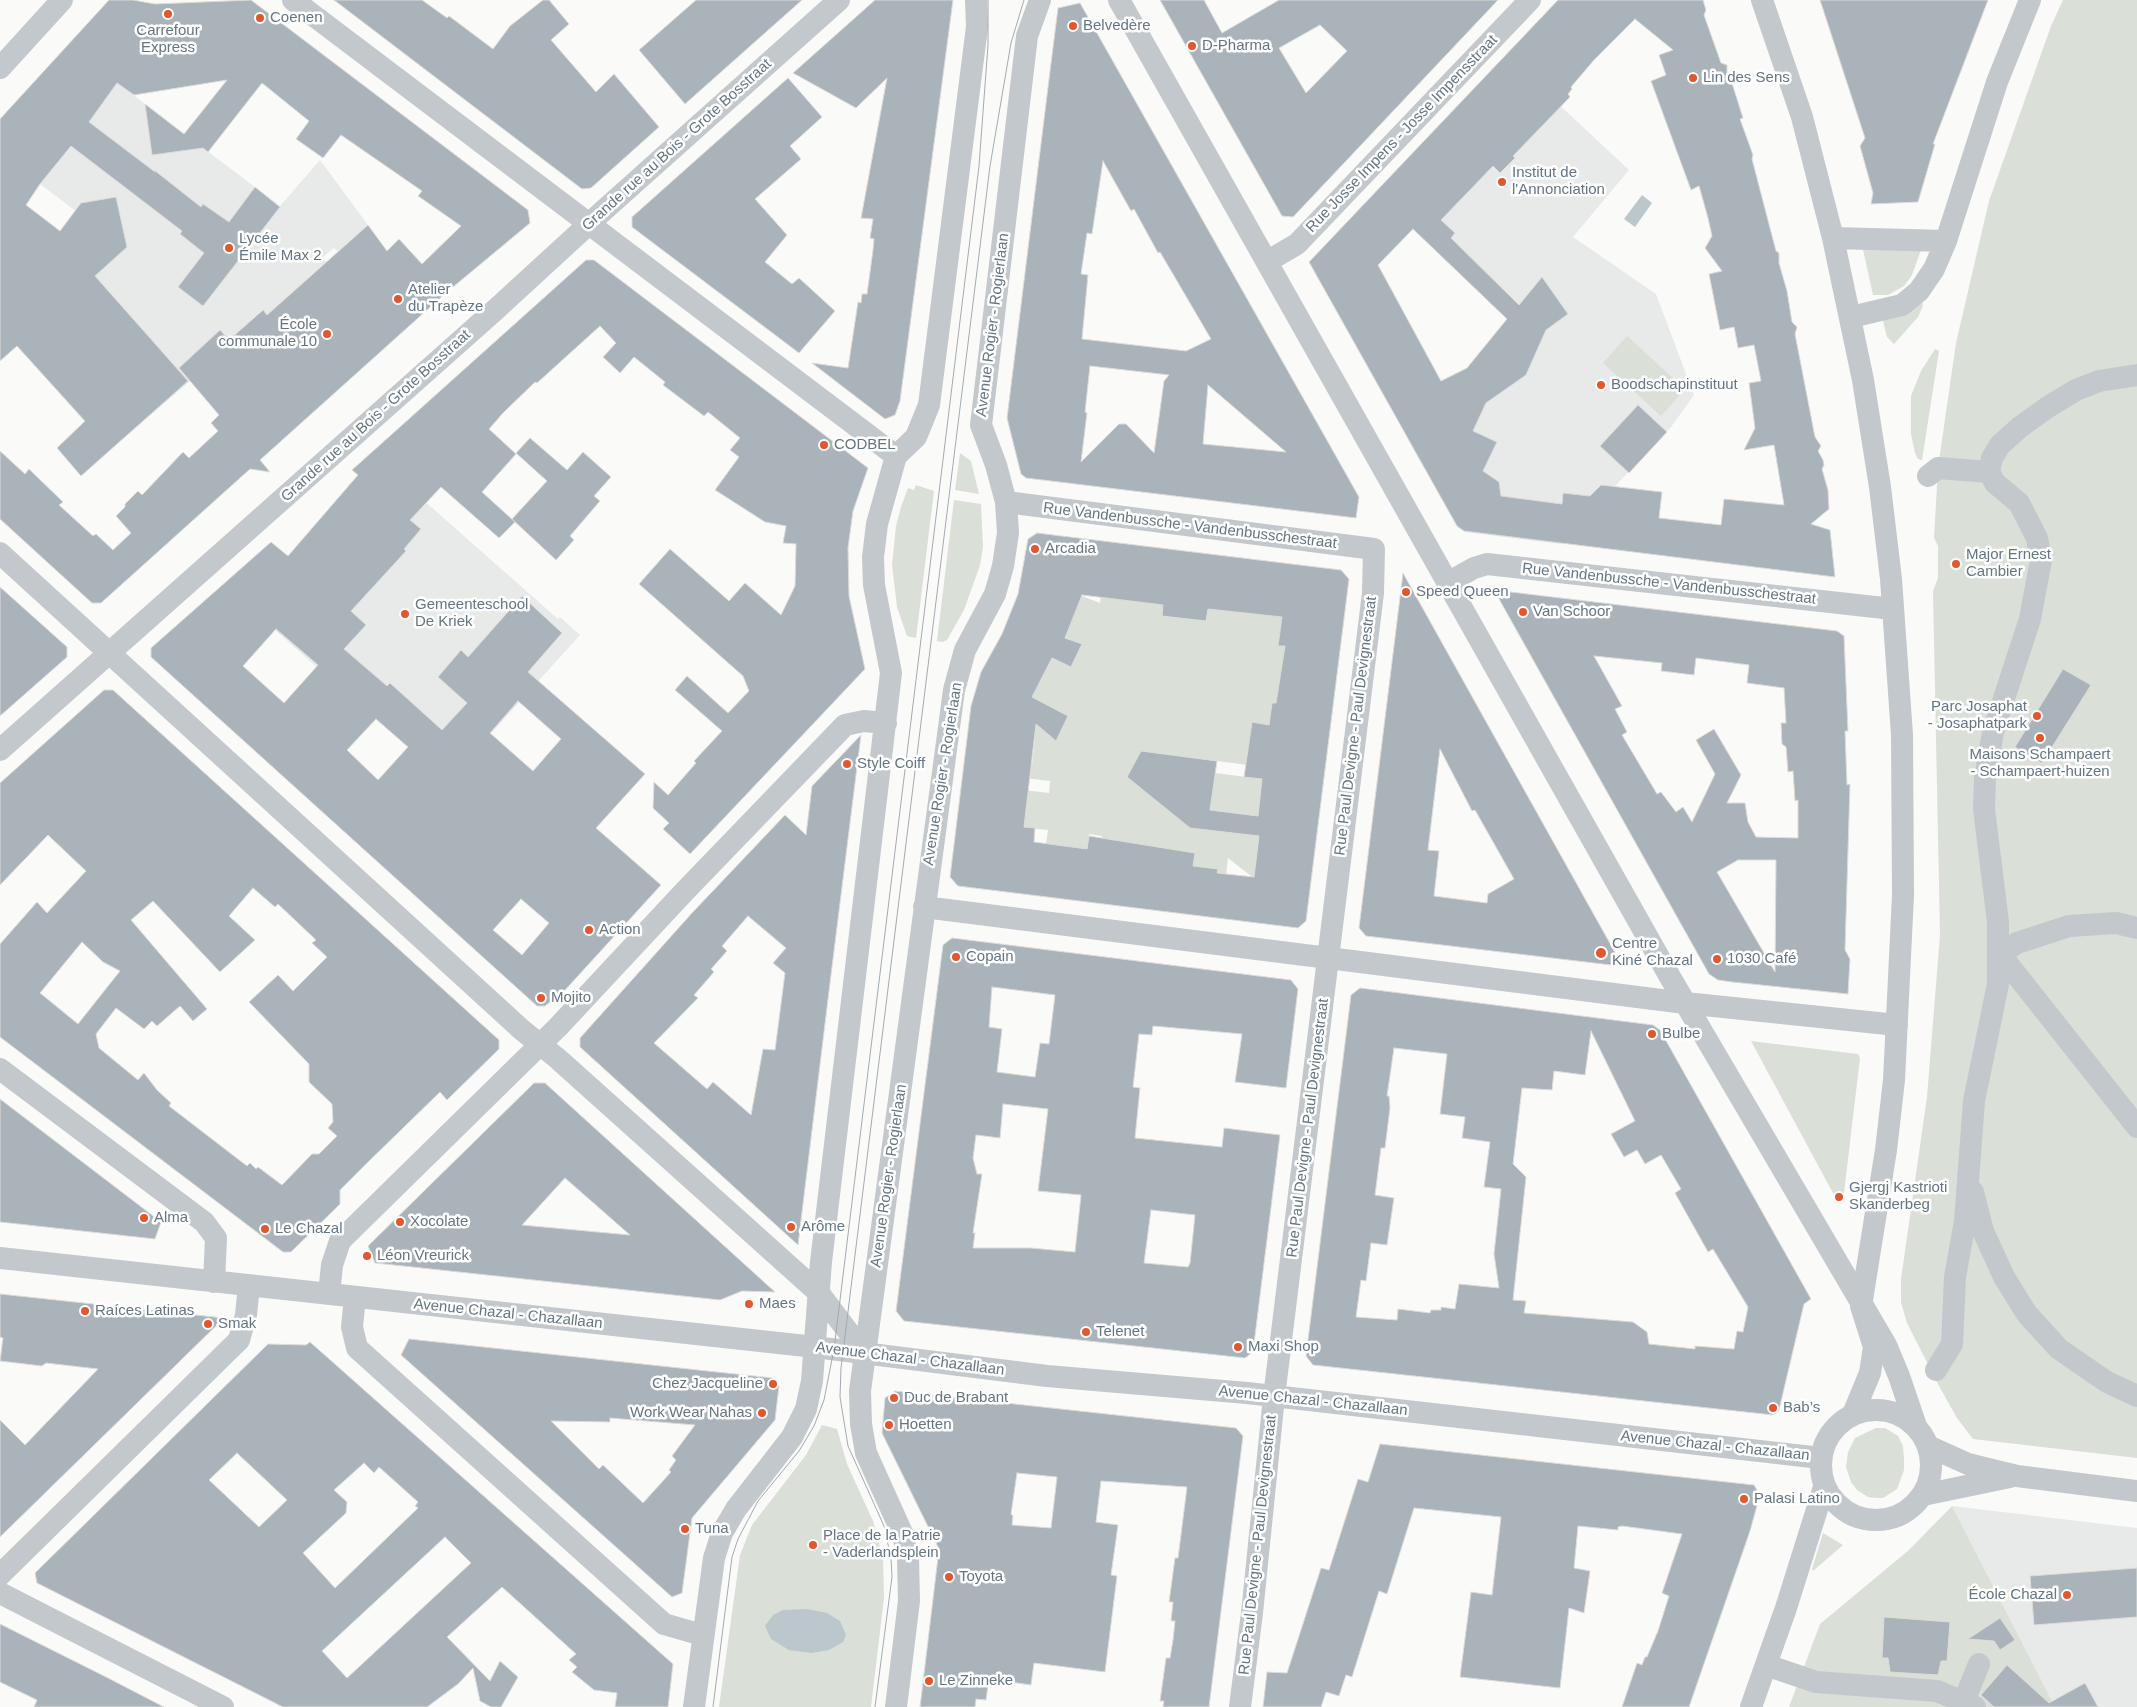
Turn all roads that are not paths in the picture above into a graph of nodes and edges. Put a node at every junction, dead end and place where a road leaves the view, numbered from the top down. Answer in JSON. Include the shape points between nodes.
{"nodes":[{"id":1,"x":62,"y":0,"type":"edge"},
{"id":2,"x":293,"y":0,"type":"edge"},
{"id":3,"x":840,"y":0,"type":"edge"},
{"id":4,"x":976,"y":0,"type":"edge"},
{"id":5,"x":1040,"y":0,"type":"edge"},
{"id":6,"x":1119,"y":0,"type":"edge"},
{"id":7,"x":1530,"y":0,"type":"edge"},
{"id":8,"x":1762,"y":0,"type":"edge"},
{"id":9,"x":2030,"y":0,"type":"edge"},
{"id":10,"x":0,"y":68,"type":"edge"},
{"id":11,"x":588,"y":224,"type":"junction"},
{"id":12,"x":1834,"y":238,"type":"junction"},
{"id":13,"x":1946,"y":241,"type":"junction"},
{"id":14,"x":1268,"y":261,"type":"junction"},
{"id":15,"x":1851,"y":317,"type":"junction"},
{"id":16,"x":2137,"y":375,"type":"edge"},
{"id":17,"x":896,"y":456,"type":"junction"},
{"id":18,"x":1989,"y":472,"type":"junction"},
{"id":19,"x":1928,"y":476,"type":"dead end"},
{"id":20,"x":1006,"y":502,"type":"junction"},
{"id":21,"x":1374,"y":549,"type":"joint"},
{"id":22,"x":0,"y":553,"type":"edge"},
{"id":23,"x":1449,"y":582,"type":"junction"},
{"id":24,"x":1893,"y":609,"type":"junction"},
{"id":25,"x":110,"y":652,"type":"junction"},
{"id":26,"x":886,"y":723,"type":"junction"},
{"id":27,"x":0,"y":750,"type":"edge"},
{"id":28,"x":924,"y":907,"type":"junction"},
{"id":29,"x":2137,"y":928,"type":"edge"},
{"id":30,"x":2000,"y":954,"type":"junction"},
{"id":31,"x":1328,"y":959,"type":"junction"},
{"id":32,"x":1685,"y":1003,"type":"junction"},
{"id":33,"x":1897,"y":1025,"type":"junction"},
{"id":34,"x":540,"y":1044,"type":"junction"},
{"id":35,"x":0,"y":1069,"type":"edge"},
{"id":36,"x":2137,"y":1127,"type":"edge"},
{"id":37,"x":1969,"y":1174,"type":"junction"},
{"id":38,"x":0,"y":1258,"type":"edge"},
{"id":39,"x":214,"y":1282,"type":"junction"},
{"id":40,"x":249,"y":1285,"type":"junction"},
{"id":41,"x":819,"y":1293,"type":"junction"},
{"id":42,"x":329,"y":1294,"type":"junction"},
{"id":43,"x":356,"y":1297,"type":"junction"},
{"id":44,"x":1861,"y":1306,"type":"junction"},
{"id":45,"x":815,"y":1347,"type":"junction"},
{"id":46,"x":865,"y":1354,"type":"junction"},
{"id":47,"x":1936,"y":1370,"type":"dead end"},
{"id":48,"x":2137,"y":1396,"type":"edge"},
{"id":49,"x":1274,"y":1397,"type":"junction"},
{"id":50,"x":1853,"y":1414,"type":"junction"},
{"id":51,"x":1916,"y":1426,"type":"junction"},
{"id":52,"x":1928,"y":1446,"type":"junction"},
{"id":53,"x":1821,"y":1458,"type":"junction"},
{"id":54,"x":2016,"y":1476,"type":"junction"},
{"id":55,"x":1824,"y":1487,"type":"junction"},
{"id":56,"x":2137,"y":1491,"type":"edge"},
{"id":57,"x":1923,"y":1495,"type":"junction"},
{"id":58,"x":0,"y":1575,"type":"edge"},
{"id":59,"x":0,"y":1592,"type":"edge"},
{"id":60,"x":702,"y":1635,"type":"junction"},
{"id":61,"x":1979,"y":1664,"type":"dead end"},
{"id":62,"x":1766,"y":1665,"type":"junction"},
{"id":63,"x":1970,"y":1704,"type":"edge"},
{"id":64,"x":223,"y":1707,"type":"edge"},
{"id":65,"x":694,"y":1707,"type":"edge"},
{"id":66,"x":896,"y":1707,"type":"edge"},
{"id":67,"x":1240,"y":1707,"type":"edge"},
{"id":68,"x":1751,"y":1707,"type":"edge"}],
"edges":[{"from":1,"to":10,"type":"street"},
{"from":2,"to":11,"type":"street"},
{"from":3,"to":11,"type":"street","name":"Grande rue au Bois - Grote Bosstraat"},
{"from":4,"to":17,"type":"street","via":[[977,27],[929,404],[916,437]]},
{"from":5,"to":20,"type":"street","name":"Avenue Rogier - Rogierlaan","via":[[1027,36],[981,425]]},
{"from":6,"to":14,"type":"street"},
{"from":7,"to":14,"type":"street","name":"Rue Josse Impens - Josse Impensstraat","via":[[1297,244]]},
{"from":8,"to":12,"type":"street","via":[[1802,117]]},
{"from":9,"to":13,"type":"street","via":[[1997,82]]},
{"from":11,"to":17,"type":"street"},
{"from":11,"to":25,"type":"street","name":"Grande rue au Bois - Grote Bosstraat"},
{"from":12,"to":13,"type":"street"},
{"from":12,"to":15,"type":"street"},
{"from":13,"to":15,"type":"street","via":[[1934,269],[1919,291],[1902,306]]},
{"from":14,"to":23,"type":"street"},
{"from":15,"to":24,"type":"street","via":[[1880,487]]},
{"from":16,"to":18,"type":"street","via":[[2099,381],[2048,407],[2000,445],[1992,458]]},
{"from":17,"to":26,"type":"street","via":[[877,524],[872,557],[874,585],[891,673]]},
{"from":18,"to":19,"type":"street","via":[[1938,468]]},
{"from":18,"to":30,"type":"street","via":[[1995,483],[2019,503],[2037,538],[2041,560],[2030,619],[1993,732],[1985,779],[1984,810]]},
{"from":20,"to":21,"type":"street","name":"Rue Vandenbussche - Vandenbusschestraat"},
{"from":20,"to":28,"type":"street","name":"Avenue Rogier - Rogierlaan","via":[[1008,533],[995,594],[965,650],[954,690]]},
{"from":21,"to":31,"type":"street","name":"Rue Paul Devigne - Paul Devignestraat","via":[[1373,593]]},
{"from":22,"to":25,"type":"street"},
{"from":23,"to":24,"type":"street","name":"Rue Vandenbussche - Vandenbusschestraat","via":[[1487,564]]},
{"from":23,"to":32,"type":"street"},
{"from":24,"to":33,"type":"street","via":[[1902,735],[1904,842]]},
{"from":25,"to":27,"type":"street","name":"Grande rue au Bois - Grote Bosstraat"},
{"from":25,"to":34,"type":"street"},
{"from":26,"to":34,"type":"street","via":[[864,721],[845,725]]},
{"from":26,"to":41,"type":"street"},
{"from":28,"to":31,"type":"street"},
{"from":28,"to":46,"type":"street","name":"Avenue Rogier - Rogierlaan"},
{"from":29,"to":30,"type":"street","via":[[2116,923],[2070,926],[2017,943]]},
{"from":30,"to":36,"type":"street"},
{"from":30,"to":37,"type":"street","via":[[1998,984],[1974,1101]]},
{"from":31,"to":32,"type":"street"},
{"from":31,"to":49,"type":"street","name":"Rue Paul Devigne - Paul Devignestraat"},
{"from":32,"to":33,"type":"street"},
{"from":32,"to":44,"type":"street"},
{"from":33,"to":44,"type":"street","via":[[1886,1150]]},
{"from":34,"to":41,"type":"street"},
{"from":34,"to":42,"type":"street","via":[[340,1241],[332,1265]]},
{"from":35,"to":39,"type":"street","via":[[204,1222],[216,1238]]},
{"from":37,"to":47,"type":"street","via":[[1955,1276],[1952,1344]]},
{"from":37,"to":48,"type":"street","via":[[1983,1231],[2004,1277],[2027,1314],[2059,1349],[2107,1382]]},
{"from":38,"to":39,"type":"street","name":"Avenue Chazal - Chazallaan"},
{"from":39,"to":40,"type":"street","name":"Avenue Chazal - Chazallaan"},
{"from":40,"to":42,"type":"street","name":"Avenue Chazal - Chazallaan"},
{"from":40,"to":58,"type":"street","via":[[246,1316],[239,1340]]},
{"from":41,"to":45,"type":"street"},
{"from":41,"to":46,"type":"street"},
{"from":42,"to":43,"type":"street","name":"Avenue Chazal - Chazallaan"},
{"from":43,"to":45,"type":"street","name":"Avenue Chazal - Chazallaan"},
{"from":43,"to":60,"type":"street","via":[[352,1327],[356,1348],[664,1624]]},
{"from":44,"to":50,"type":"street","via":[[1874,1347],[1870,1374]]},
{"from":44,"to":51,"type":"street","via":[[1889,1353]]},
{"from":45,"to":46,"type":"street","name":"Avenue Chazal - Chazallaan"},
{"from":45,"to":60,"type":"street","via":[[806,1409],[792,1437],[736,1509],[722,1533],[714,1558]]},
{"from":46,"to":49,"type":"street","name":"Avenue Chazal - Chazallaan","via":[[1047,1376]]},
{"from":46,"to":66,"type":"street","via":[[860,1391],[863,1439],[866,1453],[903,1536],[910,1575]]},
{"from":49,"to":53,"type":"street","name":"Avenue Chazal - Chazallaan"},
{"from":49,"to":67,"type":"street","name":"Rue Paul Devigne - Paul Devignestraat"},
{"from":50,"to":51,"type":"street","name":"Avenue Chazal - Chazallaan","via":[[1880,1409],[1906,1418]]},
{"from":50,"to":53,"type":"street","name":"Avenue Chazal - Chazallaan","via":[[1837,1425],[1826,1440]]},
{"from":51,"to":52,"type":"street","name":"Avenue Chazal - Chazallaan"},
{"from":52,"to":54,"type":"street","via":[[1968,1464]]},
{"from":52,"to":57,"type":"street","name":"Avenue Chazal - Chazallaan","via":[[1932,1462],[1930,1480]]},
{"from":53,"to":55,"type":"street","name":"Avenue Chazal - Chazallaan"},
{"from":54,"to":56,"type":"street"},
{"from":54,"to":57,"type":"street"},
{"from":55,"to":57,"type":"street","name":"Avenue Chazal - Chazallaan","via":[[1835,1504],[1864,1520],[1905,1513]]},
{"from":55,"to":62,"type":"street"},
{"from":59,"to":64,"type":"street"},
{"from":60,"to":65,"type":"street"},
{"from":61,"to":63,"type":"street"},
{"from":62,"to":63,"type":"street","via":[[1816,1682],[1937,1691]]},
{"from":62,"to":68,"type":"street"}]}
